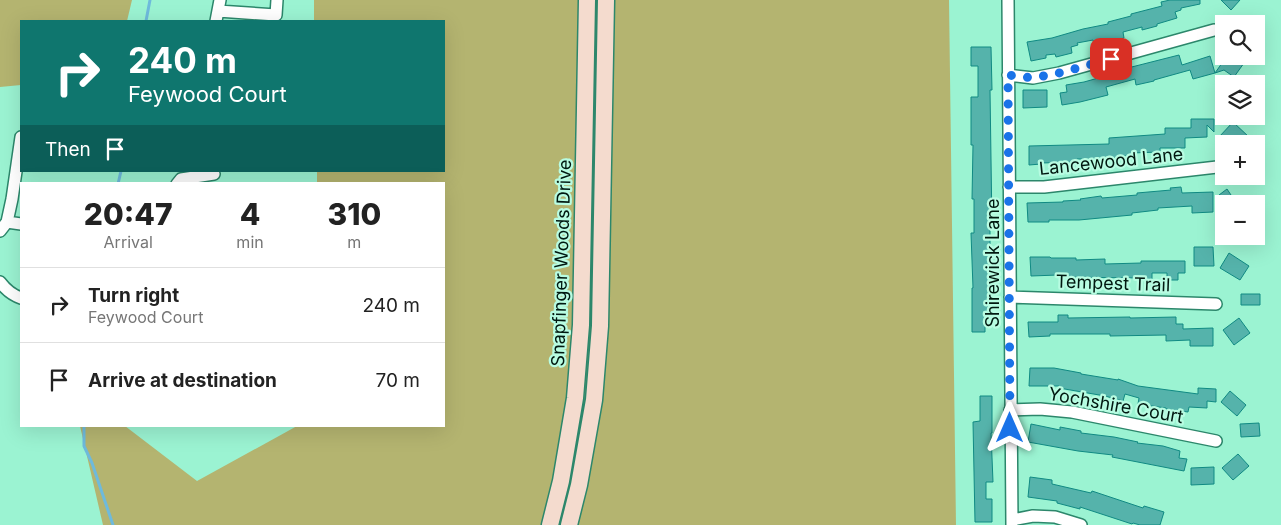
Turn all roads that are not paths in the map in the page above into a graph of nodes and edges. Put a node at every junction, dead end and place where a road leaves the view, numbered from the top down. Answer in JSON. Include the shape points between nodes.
{"nodes":[{"id":1,"x":277,"y":0,"type":"edge"},
{"id":2,"x":587,"y":0,"type":"edge"},
{"id":3,"x":606,"y":0,"type":"edge"},
{"id":4,"x":1008,"y":0,"type":"edge"},
{"id":5,"x":218,"y":11,"type":"edge"},
{"id":6,"x":1214,"y":30,"type":"dead end"},
{"id":7,"x":1008,"y":75,"type":"junction"},
{"id":8,"x":20,"y":144,"type":"edge"},
{"id":9,"x":1215,"y":166,"type":"edge"},
{"id":10,"x":213,"y":176,"type":"edge"},
{"id":11,"x":179,"y":182,"type":"edge"},
{"id":12,"x":1009,"y":187,"type":"junction"},
{"id":13,"x":20,"y":224,"type":"edge"},
{"id":14,"x":4,"y":226,"type":"edge"},
{"id":15,"x":0,"y":282,"type":"edge"},
{"id":16,"x":1010,"y":297,"type":"junction"},
{"id":17,"x":20,"y":298,"type":"edge"},
{"id":18,"x":1216,"y":304,"type":"dead end"},
{"id":19,"x":596,"y":369,"type":"junction"},
{"id":20,"x":577,"y":370,"type":"junction"},
{"id":21,"x":1010,"y":410,"type":"junction"},
{"id":22,"x":1216,"y":441,"type":"dead end"},
{"id":23,"x":1012,"y":523,"type":"edge"},
{"id":24,"x":550,"y":525,"type":"edge"},
{"id":25,"x":569,"y":525,"type":"edge"},
{"id":26,"x":1081,"y":525,"type":"edge"}],
"edges":[{"from":1,"to":5,"type":"street","via":[[276,15]]},
{"from":2,"to":20,"type":"main road","name":"Snapfinger Woods Drive","via":[[581,324]]},
{"from":3,"to":19,"type":"main road","via":[[600,326]]},
{"from":4,"to":7,"type":"street","name":"Shirewick Lane"},
{"from":6,"to":7,"type":"street","via":[[1059,73],[1033,78]]},
{"from":7,"to":12,"type":"street","name":"Shirewick Lane"},
{"from":8,"to":14,"type":"street","via":[[12,199]]},
{"from":9,"to":12,"type":"street","name":"Lancewood Lane","via":[[1044,187]]},
{"from":10,"to":11,"type":"street","via":[[181,179]]},
{"from":12,"to":16,"type":"street","name":"Shirewick Lane"},
{"from":13,"to":14,"type":"street"},
{"from":15,"to":17,"type":"street"},
{"from":16,"to":18,"type":"street","name":"Tempest Trail"},
{"from":16,"to":21,"type":"street","name":"Shirewick Lane"},
{"from":19,"to":20,"type":"street"},
{"from":19,"to":25,"type":"main road","via":[[581,476]]},
{"from":20,"to":24,"type":"main road","name":"Snapfinger Woods Drive","via":[[561,481]]},
{"from":21,"to":22,"type":"street","name":"Yochshire Court","via":[[1072,412]]},
{"from":21,"to":23,"type":"street","name":"Shirewick Lane"},
{"from":23,"to":26,"type":"street","via":[[1034,516],[1055,517]]}]}
